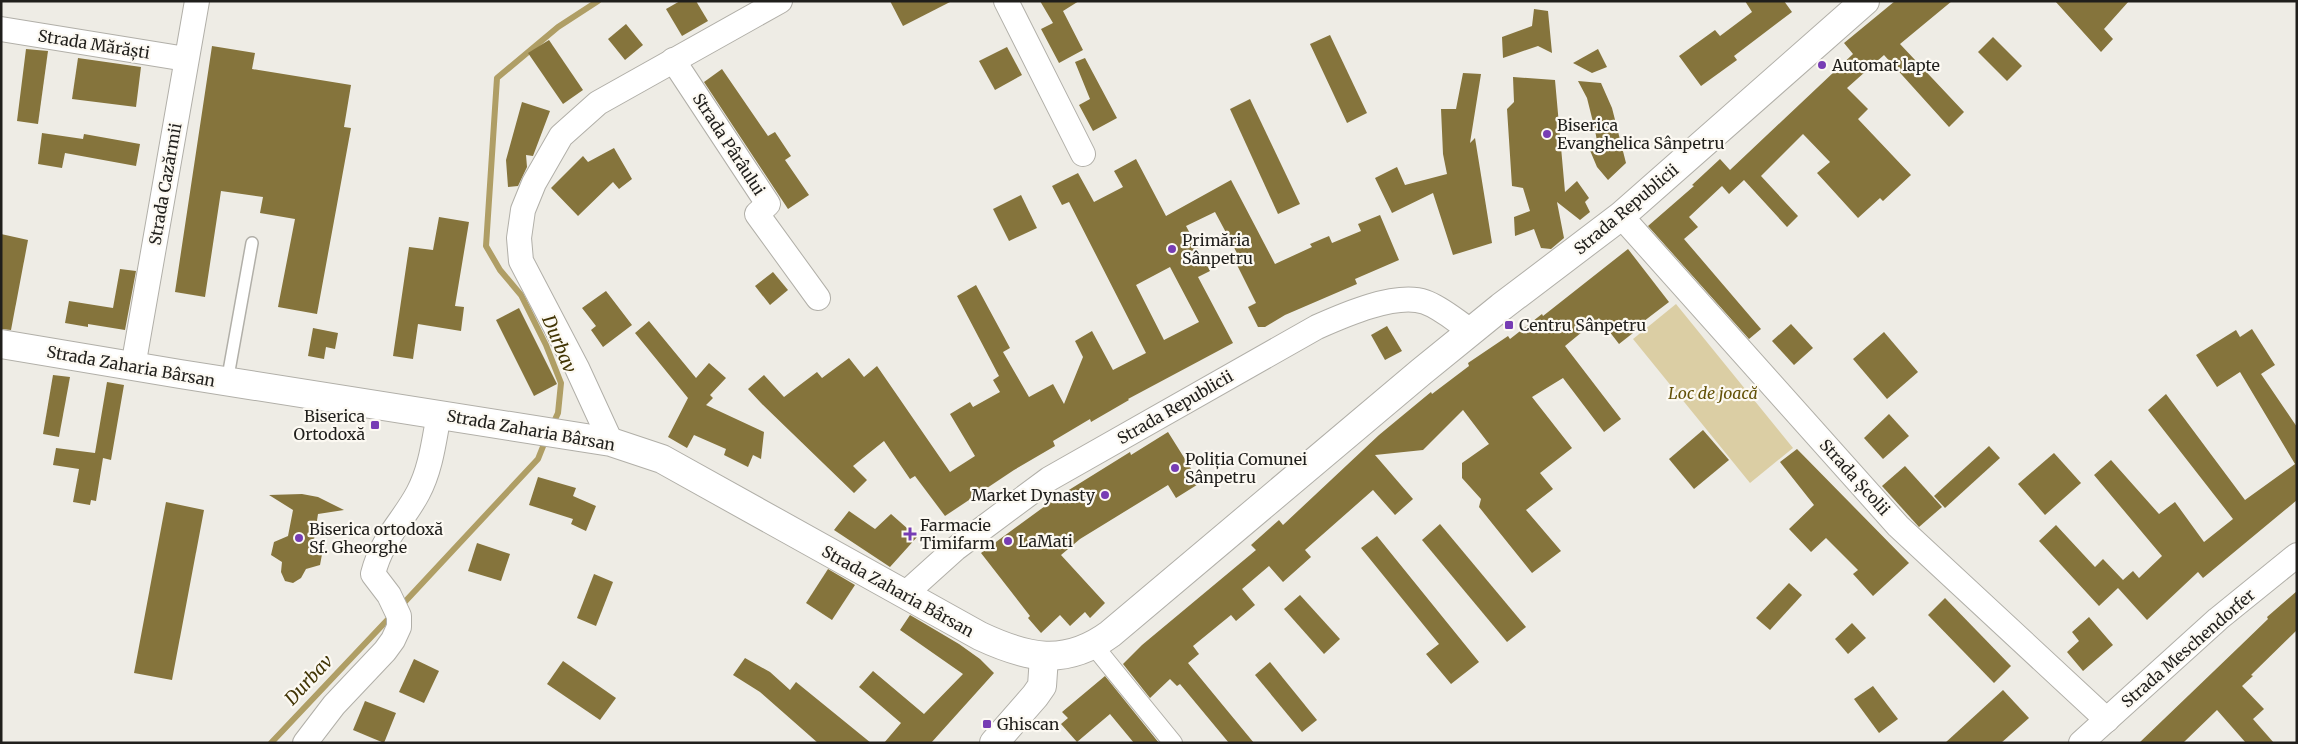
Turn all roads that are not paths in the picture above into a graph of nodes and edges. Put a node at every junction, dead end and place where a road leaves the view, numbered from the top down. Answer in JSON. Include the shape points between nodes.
{"nodes":[{"id":1,"x":197,"y":1,"type":"edge"},
{"id":2,"x":780,"y":1,"type":"edge"},
{"id":3,"x":1006,"y":1,"type":"edge"},
{"id":4,"x":1865,"y":1,"type":"edge"},
{"id":5,"x":1,"y":29,"type":"edge"},
{"id":6,"x":186,"y":59,"type":"junction"},
{"id":7,"x":674,"y":60,"type":"junction"},
{"id":8,"x":1083,"y":154,"type":"dead end"},
{"id":9,"x":1621,"y":216,"type":"junction"},
{"id":10,"x":252,"y":243,"type":"dead end"},
{"id":11,"x":818,"y":298,"type":"dead end"},
{"id":12,"x":1472,"y":331,"type":"junction"},
{"id":13,"x":1,"y":344,"type":"edge"},
{"id":14,"x":133,"y":367,"type":"junction"},
{"id":15,"x":227,"y":382,"type":"junction"},
{"id":16,"x":439,"y":414,"type":"junction"},
{"id":17,"x":599,"y":440,"type":"junction"},
{"id":18,"x":2297,"y":554,"type":"edge"},
{"id":19,"x":905,"y":594,"type":"junction"},
{"id":20,"x":1094,"y":646,"type":"junction"},
{"id":21,"x":1044,"y":657,"type":"junction"},
{"id":22,"x":2107,"y":720,"type":"junction"},
{"id":23,"x":305,"y":743,"type":"edge"},
{"id":24,"x":994,"y":743,"type":"edge"},
{"id":25,"x":1173,"y":743,"type":"edge"},
{"id":26,"x":2081,"y":743,"type":"edge"}],
"edges":[{"from":1,"to":6,"type":"street","name":"Strada Cazărmii"},
{"from":2,"to":7,"type":"street"},
{"from":3,"to":8,"type":"street"},
{"from":4,"to":9,"type":"main road","name":"Strada Republicii"},
{"from":5,"to":6,"type":"street","name":"Strada Mărăști"},
{"from":6,"to":14,"type":"street","name":"Strada Cazărmii"},
{"from":7,"to":11,"type":"street","name":"Strada Pârâului","via":[[768,204],[757,214]]},
{"from":7,"to":17,"type":"street","via":[[598,103],[561,136],[534,183],[523,210],[519,238],[521,261],[577,368]]},
{"from":9,"to":12,"type":"main road","name":"Strada Republicii"},
{"from":9,"to":22,"type":"street","name":"Strada Școlii","via":[[1898,526]]},
{"from":10,"to":15,"type":"lane"},
{"from":12,"to":19,"type":"street","name":"Strada Republicii","via":[[1424,302],[1399,301],[1375,305],[1317,327],[1049,479],[970,537]]},
{"from":12,"to":20,"type":"main road","name":"Strada Republicii"},
{"from":13,"to":14,"type":"main road","name":"Strada Zaharia Bârsan"},
{"from":14,"to":15,"type":"main road","name":"Strada Zaharia Bârsan"},
{"from":15,"to":16,"type":"main road","name":"Strada Zaharia Bârsan"},
{"from":16,"to":17,"type":"main road","name":"Strada Zaharia Bârsan"},
{"from":16,"to":23,"type":"street","via":[[433,449],[418,493],[391,531],[373,574],[394,605],[399,627],[393,640],[334,705]]},
{"from":17,"to":19,"type":"main road","name":"Strada Zaharia Bârsan","via":[[662,459]]},
{"from":18,"to":22,"type":"street","name":"Strada Meschendorfer","via":[[2218,619]]},
{"from":19,"to":21,"type":"main road","name":"Strada Zaharia Bârsan","via":[[1001,646]]},
{"from":20,"to":21,"type":"main road","name":"Strada Republicii","via":[[1074,653]]},
{"from":20,"to":25,"type":"street"},
{"from":21,"to":24,"type":"main road","via":[[1042,686]]},
{"from":22,"to":26,"type":"street","name":"Strada Meschendorfer"}]}
